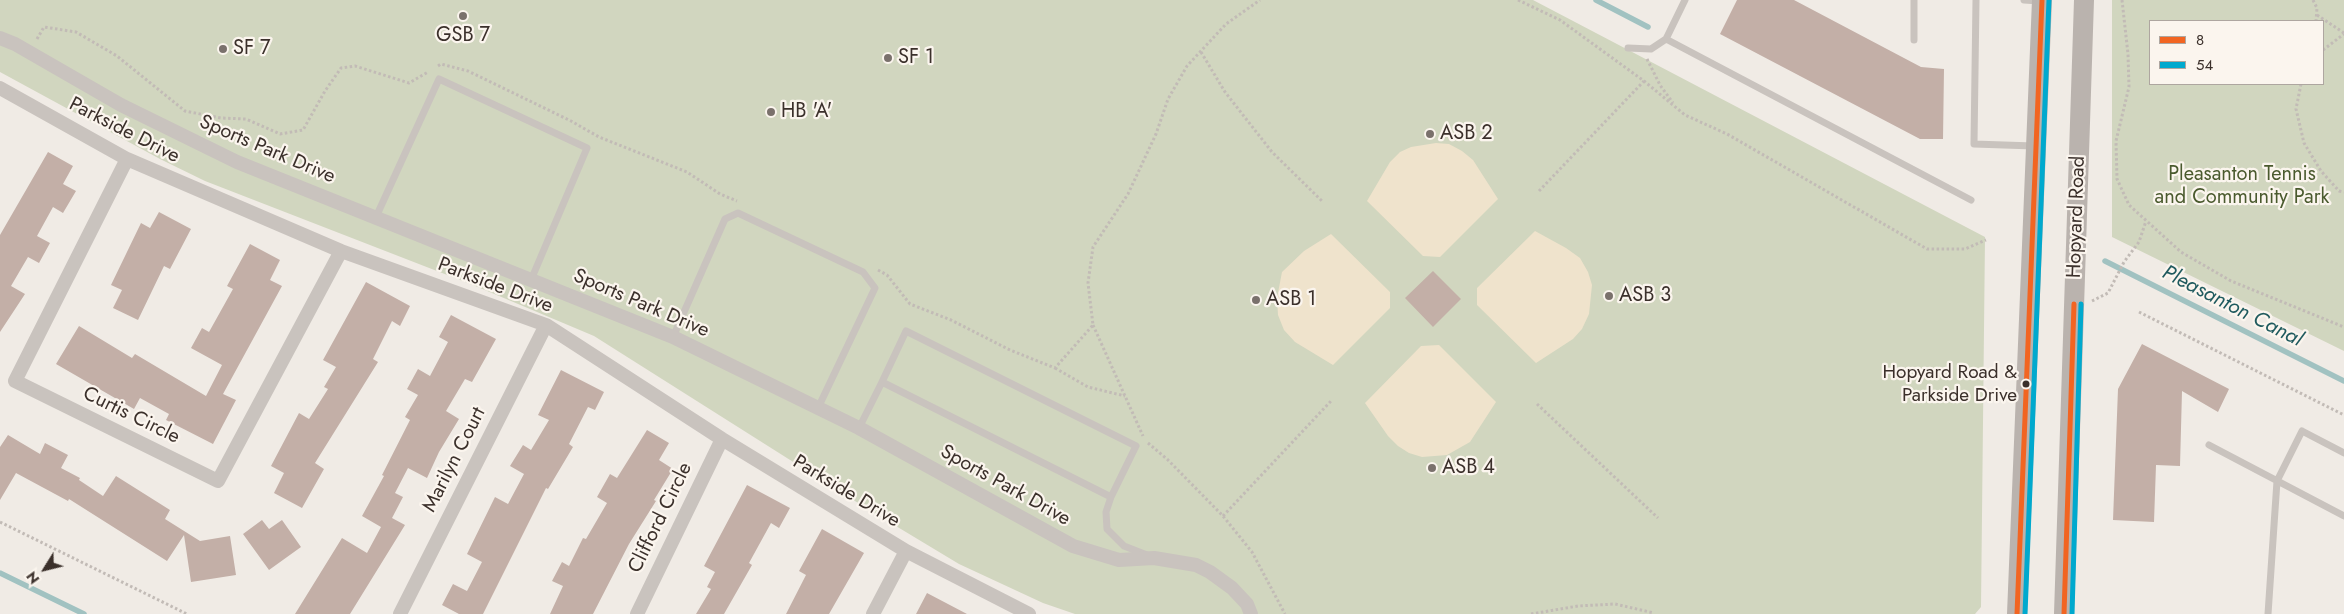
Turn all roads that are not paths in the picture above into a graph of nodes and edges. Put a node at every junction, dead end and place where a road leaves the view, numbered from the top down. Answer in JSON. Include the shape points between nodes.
{"nodes":[{"id":1,"x":1685,"y":0,"type":"edge"},
{"id":2,"x":1914,"y":0,"type":"edge"},
{"id":3,"x":1976,"y":0,"type":"edge"},
{"id":4,"x":2036,"y":0,"type":"edge"},
{"id":5,"x":2084,"y":0,"type":"edge"},
{"id":6,"x":0,"y":38,"type":"edge"},
{"id":7,"x":1666,"y":39,"type":"junction"},
{"id":8,"x":1914,"y":40,"type":"dead end"},
{"id":9,"x":1628,"y":48,"type":"dead end"},
{"id":10,"x":0,"y":88,"type":"edge"},
{"id":11,"x":2036,"y":146,"type":"junction"},
{"id":12,"x":127,"y":159,"type":"junction"},
{"id":13,"x":1971,"y":200,"type":"dead end"},
{"id":14,"x":376,"y":216,"type":"junction"},
{"id":15,"x":341,"y":251,"type":"junction"},
{"id":16,"x":531,"y":280,"type":"junction"},
{"id":17,"x":546,"y":325,"type":"junction"},
{"id":18,"x":673,"y":337,"type":"junction"},
{"id":19,"x":882,"y":382,"type":"junction"},
{"id":20,"x":818,"y":408,"type":"junction"},
{"id":21,"x":859,"y":428,"type":"junction"},
{"id":22,"x":722,"y":439,"type":"junction"},
{"id":23,"x":2209,"y":445,"type":"dead end"},
{"id":24,"x":2344,"y":453,"type":"edge"},
{"id":25,"x":2277,"y":481,"type":"junction"},
{"id":26,"x":1110,"y":497,"type":"junction"},
{"id":27,"x":2344,"y":516,"type":"edge"},
{"id":28,"x":906,"y":551,"type":"junction"},
{"id":29,"x":1154,"y":558,"type":"junction"},
{"id":30,"x":400,"y":614,"type":"edge"},
{"id":31,"x":637,"y":614,"type":"edge"},
{"id":32,"x":873,"y":614,"type":"edge"},
{"id":33,"x":1029,"y":614,"type":"edge"},
{"id":34,"x":1251,"y":614,"type":"edge"},
{"id":35,"x":2017,"y":614,"type":"edge"},
{"id":36,"x":2064,"y":614,"type":"edge"},
{"id":37,"x":2268,"y":614,"type":"edge"}],
"edges":[{"from":1,"to":7,"type":"lane"},
{"from":2,"to":8,"type":"lane"},
{"from":3,"to":11,"type":"lane","via":[[1974,144]]},
{"from":4,"to":11,"type":"main road"},
{"from":5,"to":36,"type":"main road","name":"Hopyard Road"},
{"from":6,"to":14,"type":"street","name":"Sports Park Drive","via":[[121,105],[237,162]]},
{"from":7,"to":9,"type":"lane","via":[[1651,49]]},
{"from":7,"to":13,"type":"lane"},
{"from":10,"to":12,"type":"street","name":"Parkside Drive"},
{"from":11,"to":35,"type":"main road"},
{"from":12,"to":15,"type":"street","name":"Parkside Drive"},
{"from":12,"to":15,"type":"street","name":"Curtis Circle","via":[[15,381],[218,482]]},
{"from":14,"to":16,"type":"street","name":"Sports Park Drive"},
{"from":14,"to":16,"type":"lane","via":[[439,78],[587,148]]},
{"from":15,"to":17,"type":"street","name":"Parkside Drive"},
{"from":16,"to":18,"type":"street","name":"Sports Park Drive"},
{"from":17,"to":22,"type":"street","name":"Parkside Drive"},
{"from":17,"to":30,"type":"street","name":"Marilyn Court"},
{"from":18,"to":20,"type":"street","name":"Sports Park Drive"},
{"from":18,"to":20,"type":"lane","via":[[725,219],[738,213],[863,272],[875,288]]},
{"from":19,"to":21,"type":"lane"},
{"from":19,"to":26,"type":"lane"},
{"from":19,"to":26,"type":"lane","via":[[906,331],[1136,446]]},
{"from":20,"to":21,"type":"street","name":"Sports Park Drive"},
{"from":21,"to":29,"type":"street","name":"Sports Park Drive","via":[[1073,546],[1119,560]]},
{"from":22,"to":28,"type":"street","name":"Parkside Drive"},
{"from":22,"to":31,"type":"street","name":"Clifford Circle"},
{"from":23,"to":25,"type":"lane"},
{"from":24,"to":25,"type":"lane","via":[[2302,431]]},
{"from":25,"to":27,"type":"lane"},
{"from":25,"to":37,"type":"lane"},
{"from":26,"to":29,"type":"lane","via":[[1106,529],[1124,546]]},
{"from":28,"to":32,"type":"street"},
{"from":28,"to":33,"type":"street","name":"Parkside Drive"},
{"from":29,"to":34,"type":"street","name":"Sports Park Drive","via":[[1210,572],[1237,593]]}]}
